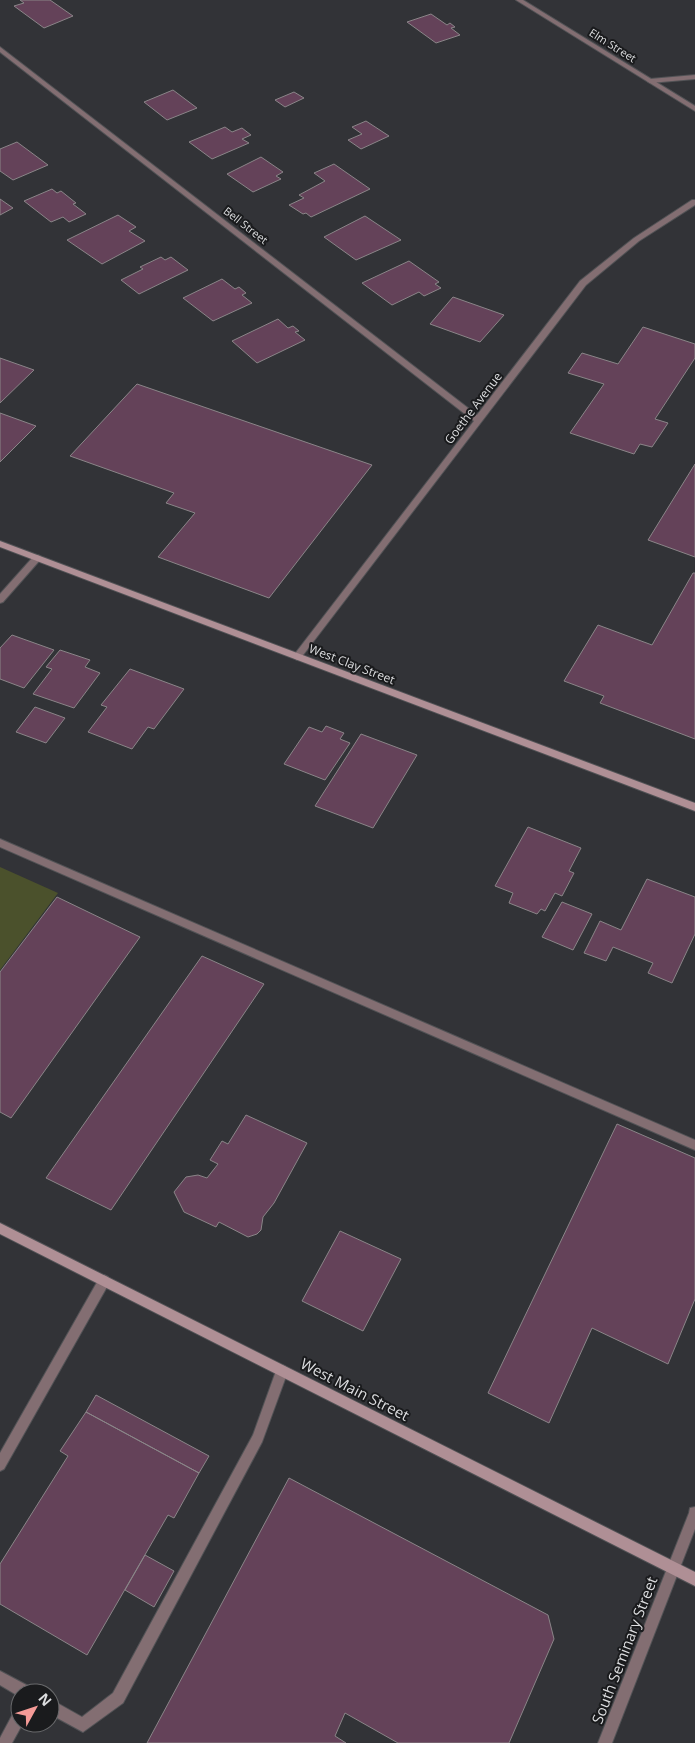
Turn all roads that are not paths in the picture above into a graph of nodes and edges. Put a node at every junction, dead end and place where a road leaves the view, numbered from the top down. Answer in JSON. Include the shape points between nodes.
{"nodes":[{"id":1,"x":519,"y":0,"type":"edge"},
{"id":2,"x":0,"y":49,"type":"edge"},
{"id":3,"x":695,"y":77,"type":"edge"},
{"id":4,"x":650,"y":81,"type":"junction"},
{"id":5,"x":695,"y":109,"type":"edge"},
{"id":6,"x":695,"y":202,"type":"edge"},
{"id":7,"x":478,"y":420,"type":"junction"},
{"id":8,"x":0,"y":544,"type":"edge"},
{"id":9,"x":37,"y":558,"type":"junction"},
{"id":10,"x":0,"y":600,"type":"edge"},
{"id":11,"x":297,"y":657,"type":"junction"},
{"id":12,"x":695,"y":807,"type":"edge"},
{"id":13,"x":0,"y":843,"type":"edge"},
{"id":14,"x":695,"y":1145,"type":"edge"},
{"id":15,"x":0,"y":1228,"type":"edge"},
{"id":16,"x":104,"y":1281,"type":"junction"},
{"id":17,"x":282,"y":1371,"type":"junction"},
{"id":18,"x":0,"y":1464,"type":"edge"},
{"id":19,"x":695,"y":1513,"type":"edge"},
{"id":20,"x":673,"y":1568,"type":"junction"},
{"id":21,"x":695,"y":1579,"type":"edge"},
{"id":22,"x":60,"y":1712,"type":"edge"},
{"id":23,"x":605,"y":1743,"type":"edge"}],
"edges":[{"from":1,"to":4,"type":"street","name":"Elm Street"},
{"from":2,"to":7,"type":"street","name":"Bell Street"},
{"from":3,"to":4,"type":"street"},
{"from":4,"to":5,"type":"street","name":"Elm Street"},
{"from":6,"to":7,"type":"street","name":"Goethe Avenue","via":[[615,253],[583,284]]},
{"from":7,"to":11,"type":"street","name":"Goethe Avenue"},
{"from":8,"to":9,"type":"main road","name":"West Clay Street"},
{"from":9,"to":10,"type":"street"},
{"from":9,"to":11,"type":"main road","name":"West Clay Street"},
{"from":11,"to":12,"type":"main road","name":"West Clay Street"},
{"from":13,"to":14,"type":"street"},
{"from":15,"to":16,"type":"main road","name":"West Main Street"},
{"from":16,"to":17,"type":"main road","name":"West Main Street"},
{"from":16,"to":18,"type":"street"},
{"from":17,"to":20,"type":"main road","name":"West Main Street"},
{"from":17,"to":22,"type":"street","via":[[258,1438],[118,1698],[83,1725]]},
{"from":19,"to":20,"type":"street","name":"South Seminary Street"},
{"from":20,"to":21,"type":"main road","name":"West Main Street"},
{"from":20,"to":23,"type":"street","name":"South Seminary Street"}]}
